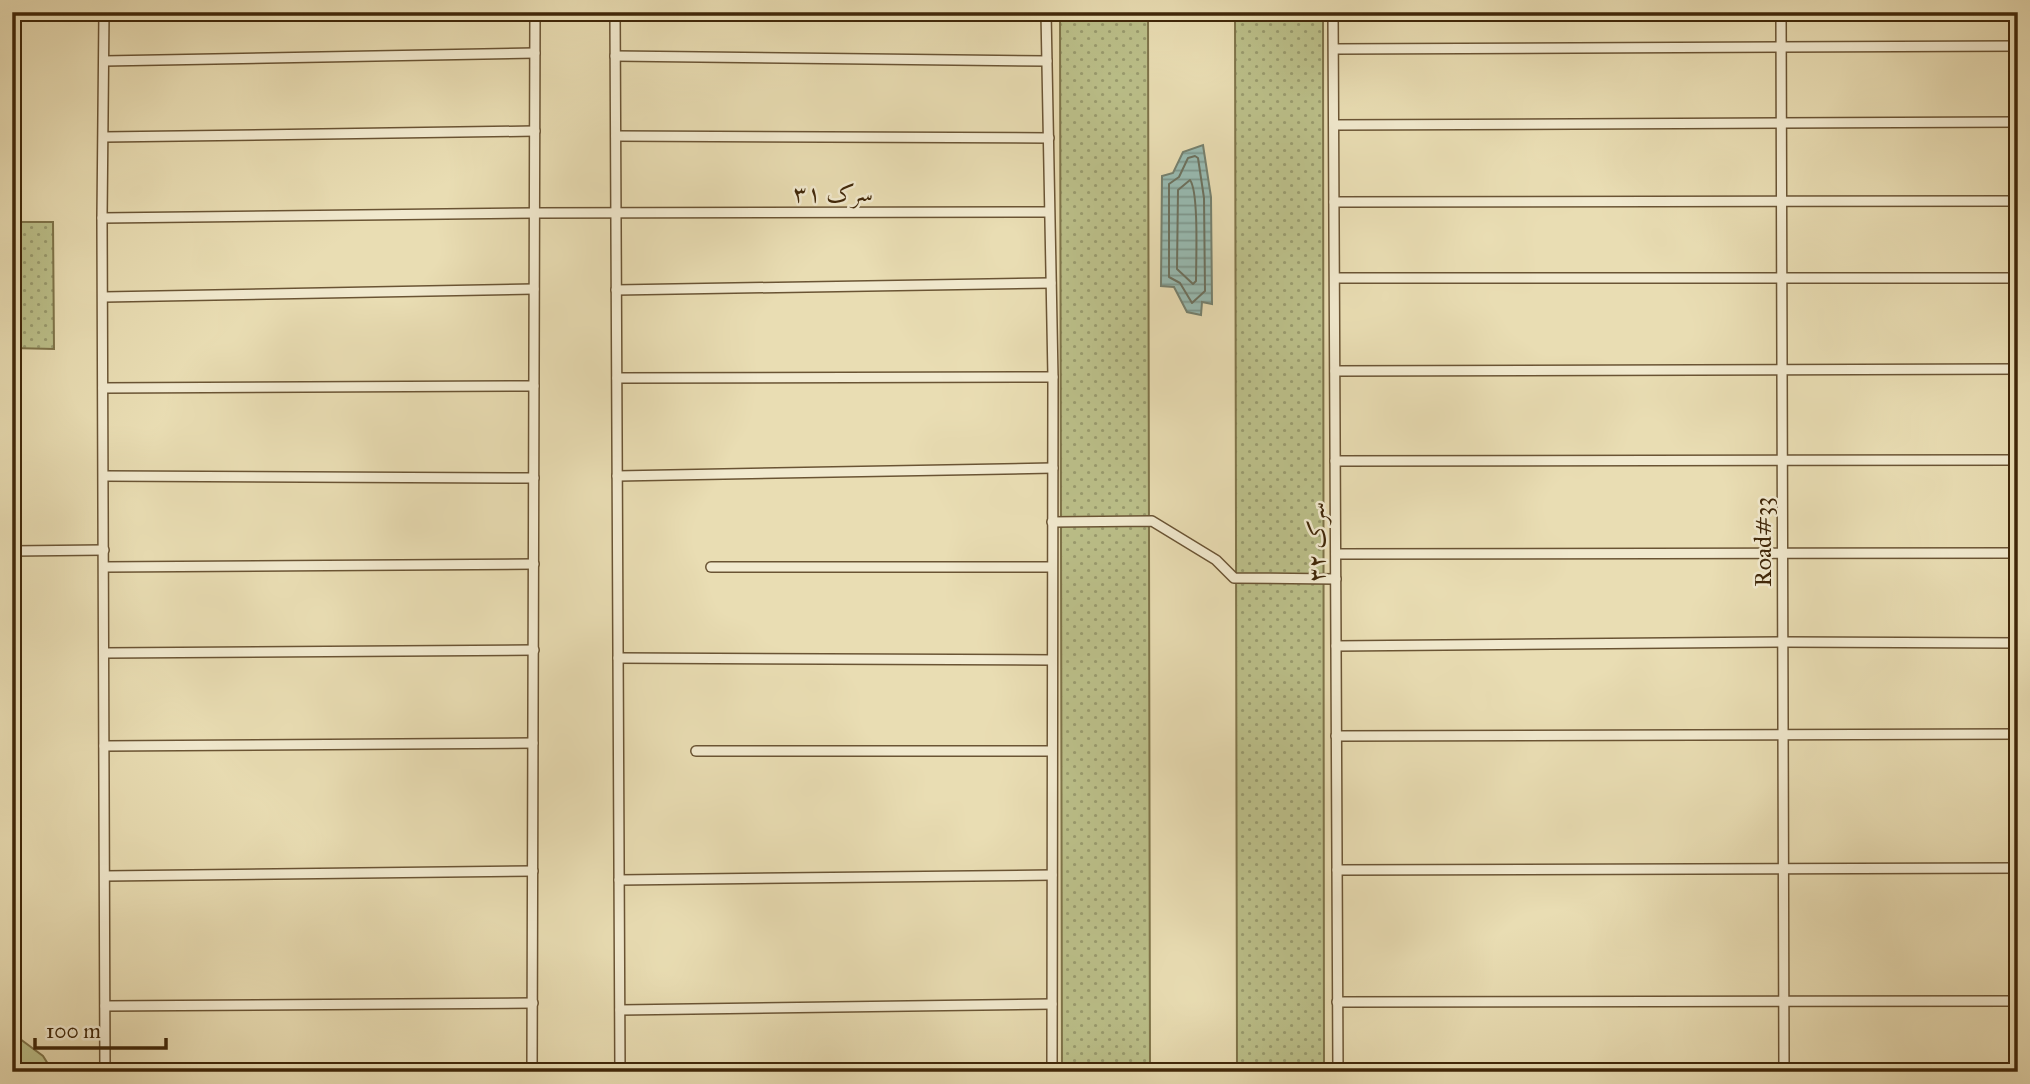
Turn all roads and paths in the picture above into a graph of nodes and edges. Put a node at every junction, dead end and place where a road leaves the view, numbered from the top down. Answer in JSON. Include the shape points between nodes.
{"nodes":[{"id":1,"x":104,"y":12,"type":"edge"},
{"id":2,"x":535,"y":12,"type":"edge"},
{"id":3,"x":615,"y":12,"type":"edge"},
{"id":4,"x":1046,"y":12,"type":"edge"},
{"id":5,"x":1334,"y":12,"type":"edge"},
{"id":6,"x":1780,"y":12,"type":"edge"},
{"id":7,"x":1781,"y":46,"type":"junction"},
{"id":8,"x":2018,"y":46,"type":"edge"},
{"id":9,"x":1334,"y":49,"type":"junction"},
{"id":10,"x":535,"y":53,"type":"junction"},
{"id":11,"x":615,"y":56,"type":"junction"},
{"id":12,"x":104,"y":61,"type":"junction"},
{"id":13,"x":1047,"y":61,"type":"junction"},
{"id":14,"x":1781,"y":122,"type":"junction"},
{"id":15,"x":2018,"y":122,"type":"edge"},
{"id":16,"x":1334,"y":125,"type":"junction"},
{"id":17,"x":535,"y":131,"type":"junction"},
{"id":18,"x":104,"y":136,"type":"junction"},
{"id":19,"x":616,"y":136,"type":"junction"},
{"id":20,"x":1049,"y":138,"type":"junction"},
{"id":21,"x":1781,"y":201,"type":"junction"},
{"id":22,"x":2018,"y":201,"type":"edge"},
{"id":23,"x":1334,"y":202,"type":"junction"},
{"id":24,"x":1049,"y":212,"type":"junction"},
{"id":25,"x":534,"y":213,"type":"junction"},
{"id":26,"x":616,"y":213,"type":"junction"},
{"id":27,"x":102,"y":218,"type":"junction"},
{"id":28,"x":1335,"y":278,"type":"junction"},
{"id":29,"x":2018,"y":278,"type":"edge"},
{"id":30,"x":1782,"y":279,"type":"junction"},
{"id":31,"x":1051,"y":283,"type":"junction"},
{"id":32,"x":534,"y":289,"type":"junction"},
{"id":33,"x":617,"y":290,"type":"junction"},
{"id":34,"x":104,"y":297,"type":"junction"},
{"id":35,"x":2018,"y":369,"type":"edge"},
{"id":36,"x":1782,"y":370,"type":"junction"},
{"id":37,"x":1335,"y":371,"type":"junction"},
{"id":38,"x":1053,"y":377,"type":"junction"},
{"id":39,"x":617,"y":379,"type":"junction"},
{"id":40,"x":534,"y":386,"type":"junction"},
{"id":41,"x":103,"y":388,"type":"junction"},
{"id":42,"x":2018,"y":460,"type":"edge"},
{"id":43,"x":1335,"y":461,"type":"junction"},
{"id":44,"x":1782,"y":461,"type":"junction"},
{"id":45,"x":1052,"y":468,"type":"junction"},
{"id":46,"x":104,"y":476,"type":"junction"},
{"id":47,"x":617,"y":476,"type":"junction"},
{"id":48,"x":534,"y":478,"type":"junction"},
{"id":49,"x":1052,"y":522,"type":"junction"},
{"id":50,"x":12,"y":551,"type":"edge"},
{"id":51,"x":104,"y":551,"type":"junction"},
{"id":52,"x":1783,"y":553,"type":"junction"},
{"id":53,"x":2018,"y":553,"type":"edge"},
{"id":54,"x":1336,"y":554,"type":"junction"},
{"id":55,"x":534,"y":564,"type":"junction"},
{"id":56,"x":104,"y":567,"type":"junction"},
{"id":57,"x":711,"y":567,"type":"dead end"},
{"id":58,"x":1052,"y":567,"type":"junction"},
{"id":59,"x":1336,"y":579,"type":"junction"},
{"id":60,"x":1783,"y":642,"type":"junction"},
{"id":61,"x":2018,"y":643,"type":"edge"},
{"id":62,"x":1336,"y":646,"type":"junction"},
{"id":63,"x":534,"y":650,"type":"junction"},
{"id":64,"x":104,"y":653,"type":"junction"},
{"id":65,"x":618,"y":658,"type":"junction"},
{"id":66,"x":1052,"y":660,"type":"junction"},
{"id":67,"x":2018,"y":734,"type":"edge"},
{"id":68,"x":1336,"y":736,"type":"junction"},
{"id":69,"x":1783,"y":736,"type":"junction"},
{"id":70,"x":533,"y":743,"type":"junction"},
{"id":71,"x":104,"y":746,"type":"junction"},
{"id":72,"x":696,"y":751,"type":"dead end"},
{"id":73,"x":1052,"y":751,"type":"junction"},
{"id":74,"x":1784,"y":867,"type":"junction"},
{"id":75,"x":2018,"y":868,"type":"edge"},
{"id":76,"x":1337,"y":870,"type":"junction"},
{"id":77,"x":533,"y":871,"type":"junction"},
{"id":78,"x":1052,"y":875,"type":"junction"},
{"id":79,"x":104,"y":876,"type":"junction"},
{"id":80,"x":619,"y":880,"type":"junction"},
{"id":81,"x":1784,"y":1000,"type":"junction"},
{"id":82,"x":2018,"y":1001,"type":"edge"},
{"id":83,"x":1337,"y":1002,"type":"junction"},
{"id":84,"x":533,"y":1003,"type":"junction"},
{"id":85,"x":1052,"y":1004,"type":"junction"},
{"id":86,"x":105,"y":1006,"type":"junction"},
{"id":87,"x":620,"y":1010,"type":"junction"},
{"id":88,"x":105,"y":1072,"type":"edge"},
{"id":89,"x":532,"y":1072,"type":"edge"},
{"id":90,"x":620,"y":1072,"type":"edge"},
{"id":91,"x":1052,"y":1072,"type":"edge"},
{"id":92,"x":1338,"y":1072,"type":"edge"},
{"id":93,"x":1784,"y":1072,"type":"edge"}],
"edges":[{"from":1,"to":12,"type":"street"},
{"from":2,"to":10,"type":"street"},
{"from":3,"to":11,"type":"street"},
{"from":4,"to":13,"type":"street"},
{"from":5,"to":9,"type":"street","name":"سرک ۳۲"},
{"from":6,"to":7,"type":"street","name":"Road#33"},
{"from":7,"to":8,"type":"street"},
{"from":7,"to":9,"type":"street"},
{"from":7,"to":14,"type":"street","name":"Road#33"},
{"from":9,"to":16,"type":"street","name":"سرک ۳۲"},
{"from":10,"to":12,"type":"street"},
{"from":10,"to":17,"type":"street"},
{"from":11,"to":13,"type":"street"},
{"from":11,"to":19,"type":"street"},
{"from":12,"to":18,"type":"street"},
{"from":13,"to":20,"type":"street"},
{"from":14,"to":15,"type":"street"},
{"from":14,"to":16,"type":"street"},
{"from":14,"to":21,"type":"street","name":"Road#33"},
{"from":16,"to":23,"type":"street","name":"سرک ۳۲"},
{"from":17,"to":18,"type":"street"},
{"from":17,"to":25,"type":"street"},
{"from":18,"to":27,"type":"street"},
{"from":19,"to":20,"type":"street"},
{"from":19,"to":26,"type":"street"},
{"from":20,"to":24,"type":"street"},
{"from":21,"to":22,"type":"street"},
{"from":21,"to":23,"type":"street"},
{"from":21,"to":30,"type":"street","name":"Road#33"},
{"from":23,"to":28,"type":"street","name":"سرک ۳۲"},
{"from":24,"to":26,"type":"street","name":"سرک ۳۱"},
{"from":24,"to":31,"type":"street"},
{"from":25,"to":26,"type":"street","name":"سرک ۳۱"},
{"from":25,"to":27,"type":"street","name":"سرک ۳۱"},
{"from":25,"to":32,"type":"street"},
{"from":26,"to":33,"type":"street"},
{"from":27,"to":34,"type":"street"},
{"from":28,"to":30,"type":"street"},
{"from":28,"to":37,"type":"street","name":"سرک ۳۲"},
{"from":29,"to":30,"type":"street"},
{"from":30,"to":36,"type":"street","name":"Road#33"},
{"from":31,"to":33,"type":"street"},
{"from":31,"to":38,"type":"street"},
{"from":32,"to":34,"type":"street"},
{"from":32,"to":40,"type":"street"},
{"from":33,"to":39,"type":"street"},
{"from":34,"to":41,"type":"street"},
{"from":35,"to":36,"type":"street"},
{"from":36,"to":37,"type":"street"},
{"from":36,"to":44,"type":"street","name":"Road#33"},
{"from":37,"to":43,"type":"street","name":"سرک ۳۲"},
{"from":38,"to":39,"type":"street"},
{"from":38,"to":45,"type":"street"},
{"from":39,"to":47,"type":"street"},
{"from":40,"to":41,"type":"street"},
{"from":40,"to":48,"type":"street"},
{"from":41,"to":46,"type":"street"},
{"from":42,"to":44,"type":"street"},
{"from":43,"to":44,"type":"street"},
{"from":43,"to":54,"type":"street","name":"سرک ۳۲"},
{"from":44,"to":52,"type":"street","name":"Road#33"},
{"from":45,"to":47,"type":"street"},
{"from":45,"to":49,"type":"street"},
{"from":46,"to":48,"type":"street"},
{"from":46,"to":51,"type":"street"},
{"from":47,"to":65,"type":"street"},
{"from":48,"to":55,"type":"street"},
{"from":49,"to":58,"type":"street"},
{"from":49,"to":59,"type":"street","via":[[1152,521],[1216,560],[1234,578]]},
{"from":50,"to":51,"type":"street"},
{"from":51,"to":56,"type":"street"},
{"from":52,"to":53,"type":"street"},
{"from":52,"to":54,"type":"street"},
{"from":52,"to":60,"type":"street","name":"Road#33"},
{"from":54,"to":59,"type":"street","name":"سرک ۳۲"},
{"from":55,"to":56,"type":"street"},
{"from":55,"to":63,"type":"street"},
{"from":56,"to":64,"type":"street"},
{"from":57,"to":58,"type":"street"},
{"from":58,"to":66,"type":"street"},
{"from":59,"to":62,"type":"street","name":"سرک ۳۲"},
{"from":60,"to":61,"type":"street"},
{"from":60,"to":62,"type":"street"},
{"from":60,"to":69,"type":"street","name":"Road#33"},
{"from":62,"to":68,"type":"street","name":"سرک ۳۲"},
{"from":63,"to":64,"type":"street"},
{"from":63,"to":70,"type":"street"},
{"from":64,"to":71,"type":"street"},
{"from":65,"to":66,"type":"street"},
{"from":65,"to":80,"type":"street"},
{"from":66,"to":73,"type":"street"},
{"from":67,"to":69,"type":"street"},
{"from":68,"to":69,"type":"street"},
{"from":68,"to":76,"type":"street","name":"سرک ۳۲"},
{"from":69,"to":74,"type":"street","name":"Road#33"},
{"from":70,"to":71,"type":"street"},
{"from":70,"to":77,"type":"street"},
{"from":71,"to":79,"type":"street"},
{"from":72,"to":73,"type":"street"},
{"from":73,"to":78,"type":"street"},
{"from":74,"to":75,"type":"street"},
{"from":74,"to":76,"type":"street"},
{"from":74,"to":81,"type":"street","name":"Road#33"},
{"from":76,"to":83,"type":"street","name":"سرک ۳۲"},
{"from":77,"to":79,"type":"street"},
{"from":77,"to":84,"type":"street"},
{"from":78,"to":80,"type":"street"},
{"from":78,"to":85,"type":"street"},
{"from":79,"to":86,"type":"street"},
{"from":80,"to":87,"type":"street"},
{"from":81,"to":82,"type":"street"},
{"from":81,"to":83,"type":"street"},
{"from":81,"to":93,"type":"street","name":"Road#33"},
{"from":83,"to":92,"type":"street","name":"سرک ۳۲"},
{"from":84,"to":86,"type":"street"},
{"from":84,"to":89,"type":"street"},
{"from":85,"to":87,"type":"street"},
{"from":85,"to":91,"type":"street"},
{"from":86,"to":88,"type":"street"},
{"from":87,"to":90,"type":"street"}]}
